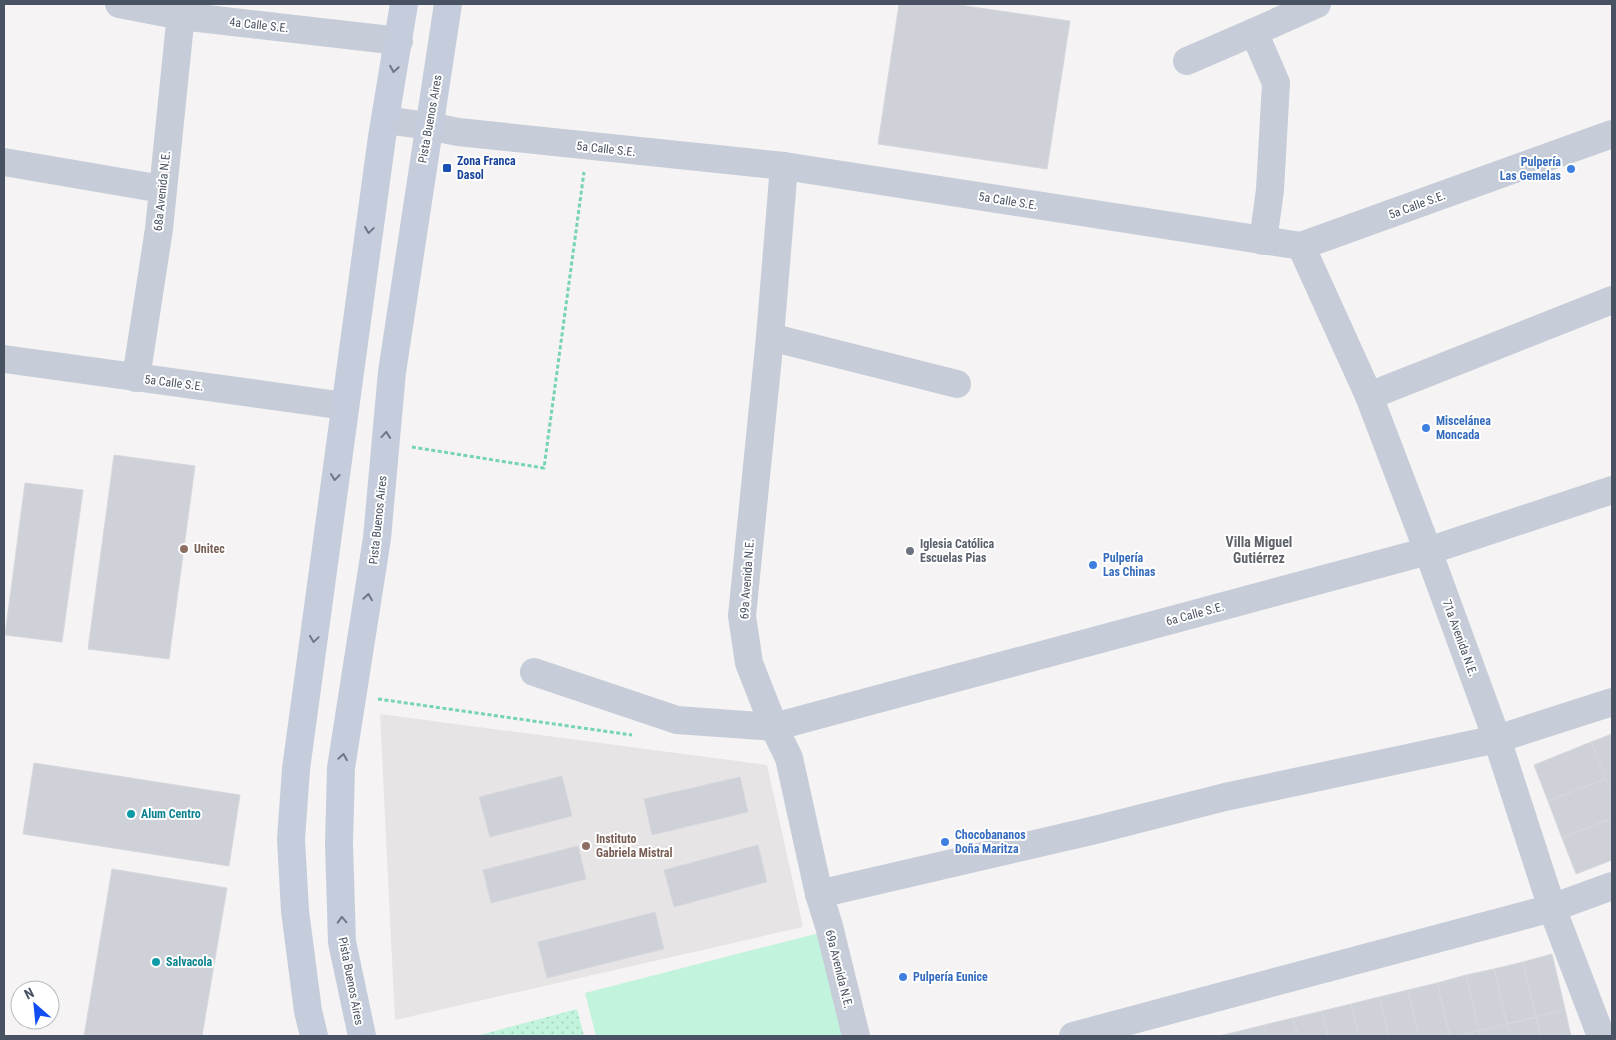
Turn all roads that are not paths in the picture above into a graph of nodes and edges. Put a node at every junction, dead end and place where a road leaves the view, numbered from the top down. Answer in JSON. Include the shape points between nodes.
{"nodes":[{"id":1,"x":119,"y":4,"type":"edge"},
{"id":2,"x":404,"y":4,"type":"edge"},
{"id":3,"x":448,"y":4,"type":"edge"},
{"id":4,"x":1317,"y":4,"type":"edge"},
{"id":5,"x":181,"y":10,"type":"edge"},
{"id":6,"x":1254,"y":32,"type":"junction"},
{"id":7,"x":399,"y":40,"type":"junction"},
{"id":8,"x":1187,"y":60,"type":"dead end"},
{"id":9,"x":385,"y":120,"type":"junction"},
{"id":10,"x":429,"y":126,"type":"junction"},
{"id":11,"x":1612,"y":134,"type":"edge"},
{"id":12,"x":4,"y":162,"type":"edge"},
{"id":13,"x":784,"y":166,"type":"junction"},
{"id":14,"x":162,"y":188,"type":"junction"},
{"id":15,"x":1263,"y":240,"type":"junction"},
{"id":16,"x":1301,"y":246,"type":"junction"},
{"id":17,"x":1612,"y":300,"type":"edge"},
{"id":18,"x":770,"y":337,"type":"junction"},
{"id":19,"x":4,"y":359,"type":"edge"},
{"id":20,"x":136,"y":378,"type":"junction"},
{"id":21,"x":957,"y":384,"type":"dead end"},
{"id":22,"x":1369,"y":396,"type":"junction"},
{"id":23,"x":345,"y":406,"type":"junction"},
{"id":24,"x":1612,"y":490,"type":"edge"},
{"id":25,"x":1428,"y":551,"type":"junction"},
{"id":26,"x":534,"y":672,"type":"dead end"},
{"id":27,"x":1612,"y":702,"type":"edge"},
{"id":28,"x":774,"y":727,"type":"junction"},
{"id":29,"x":1497,"y":739,"type":"junction"},
{"id":30,"x":1612,"y":886,"type":"edge"},
{"id":31,"x":819,"y":894,"type":"junction"},
{"id":32,"x":1552,"y":908,"type":"junction"},
{"id":33,"x":314,"y":1036,"type":"edge"},
{"id":34,"x":362,"y":1036,"type":"edge"},
{"id":35,"x":856,"y":1036,"type":"edge"},
{"id":36,"x":1073,"y":1036,"type":"edge"},
{"id":37,"x":1600,"y":1036,"type":"edge"}],
"edges":[{"from":1,"to":5,"type":"street","name":"4a Calle S.E."},
{"from":2,"to":7,"type":"main road"},
{"from":3,"to":10,"type":"main road","name":"Pista Buenos Aires"},
{"from":4,"to":6,"type":"street"},
{"from":5,"to":7,"type":"street","name":"4a Calle S.E."},
{"from":5,"to":14,"type":"street","name":"68a Avenida N.E."},
{"from":6,"to":8,"type":"street"},
{"from":6,"to":15,"type":"street","via":[[1276,83],[1270,190]]},
{"from":7,"to":9,"type":"main road","one_way":true},
{"from":9,"to":10,"type":"street","name":"5a Calle S.E."},
{"from":9,"to":23,"type":"main road","one_way":true},
{"from":10,"to":13,"type":"street","name":"5a Calle S.E.","via":[[588,147]]},
{"from":34,"to":10,"type":"main road","name":"Pista Buenos Aires","one_way":true,"via":[[342,942],[341,768],[377,538],[392,372]]},
{"from":11,"to":16,"type":"street","name":"5a Calle S.E."},
{"from":12,"to":14,"type":"street"},
{"from":13,"to":15,"type":"street","name":"5a Calle S.E."},
{"from":13,"to":18,"type":"street","name":"69a Avenida N.E."},
{"from":14,"to":20,"type":"street","name":"68a Avenida N.E.","via":[[159,229]]},
{"from":15,"to":16,"type":"street","name":"5a Calle S.E."},
{"from":16,"to":22,"type":"street","name":"71a Avenida N.E."},
{"from":17,"to":22,"type":"street"},
{"from":18,"to":21,"type":"street"},
{"from":18,"to":28,"type":"street","name":"69a Avenida N.E.","via":[[742,616],[750,663]]},
{"from":19,"to":20,"type":"street","name":"5a Calle S.E."},
{"from":20,"to":23,"type":"street","name":"5a Calle S.E."},
{"from":22,"to":25,"type":"street","name":"71a Avenida N.E."},
{"from":23,"to":33,"type":"main road","one_way":true,"via":[[296,769],[291,839],[295,911]]},
{"from":24,"to":25,"type":"street","name":"6a Calle S.E."},
{"from":25,"to":28,"type":"street","name":"6a Calle S.E."},
{"from":25,"to":29,"type":"street","name":"71a Avenida N.E."},
{"from":26,"to":28,"type":"street","name":"6a Calle S.E.","via":[[677,720]]},
{"from":27,"to":29,"type":"street"},
{"from":28,"to":31,"type":"street","name":"69a Avenida N.E.","via":[[789,758]]},
{"from":29,"to":31,"type":"street","via":[[1225,797]]},
{"from":29,"to":32,"type":"street","name":"71a Avenida N.E."},
{"from":30,"to":32,"type":"street"},
{"from":31,"to":35,"type":"street","name":"69a Avenida N.E."},
{"from":32,"to":36,"type":"street"},
{"from":32,"to":37,"type":"street","name":"71a Avenida N.E."}]}
